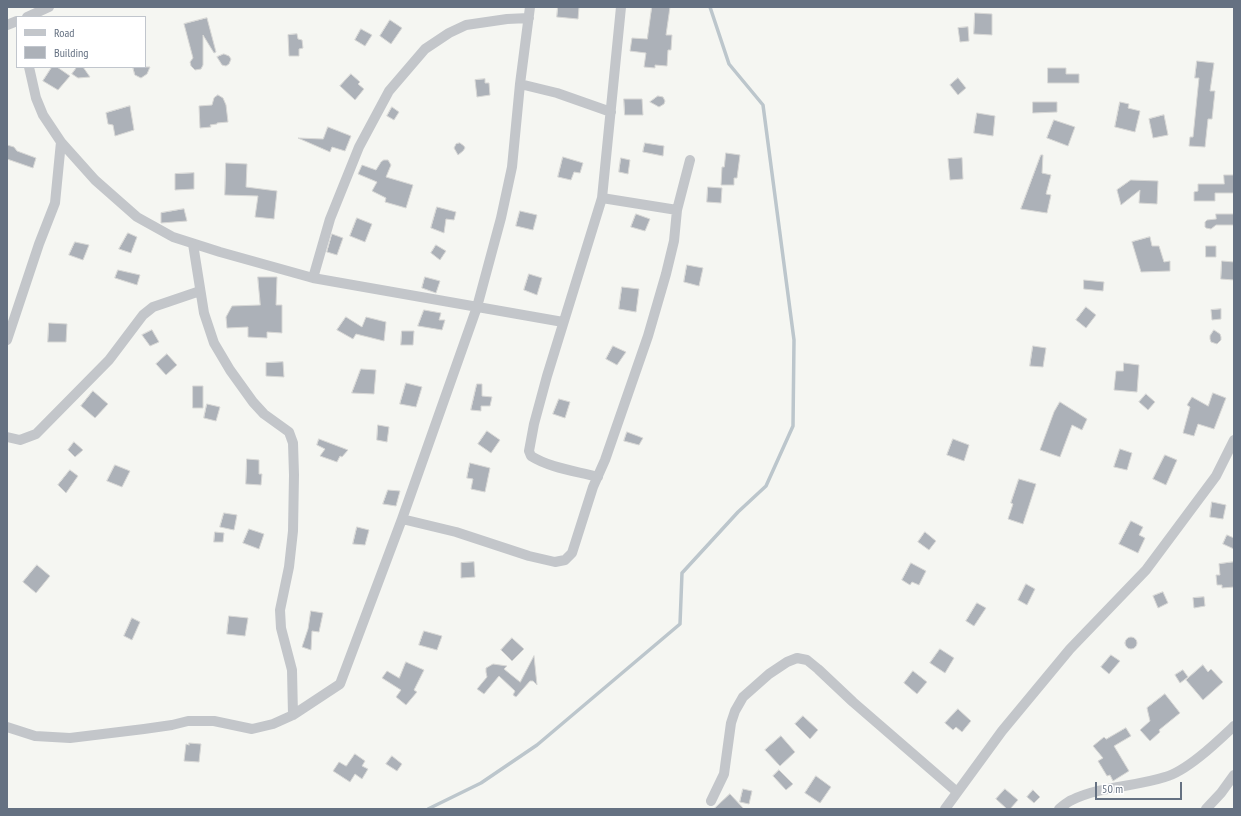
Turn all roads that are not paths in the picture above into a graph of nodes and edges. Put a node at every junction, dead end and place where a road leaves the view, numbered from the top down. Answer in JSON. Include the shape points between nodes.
{"nodes":[{"id":1,"x":49,"y":7,"type":"edge"},
{"id":2,"x":530,"y":7,"type":"edge"},
{"id":3,"x":622,"y":7,"type":"edge"},
{"id":4,"x":29,"y":16,"type":"edge"},
{"id":5,"x":529,"y":18,"type":"junction"},
{"id":6,"x":29,"y":68,"type":"edge"},
{"id":7,"x":520,"y":84,"type":"junction"},
{"id":8,"x":611,"y":112,"type":"junction"},
{"id":9,"x":61,"y":142,"type":"junction"},
{"id":10,"x":690,"y":160,"type":"dead end"},
{"id":11,"x":602,"y":198,"type":"junction"},
{"id":12,"x":677,"y":210,"type":"junction"},
{"id":13,"x":194,"y":244,"type":"junction"},
{"id":14,"x":313,"y":278,"type":"junction"},
{"id":15,"x":200,"y":291,"type":"junction"},
{"id":16,"x":477,"y":307,"type":"junction"},
{"id":17,"x":563,"y":322,"type":"junction"},
{"id":18,"x":7,"y":340,"type":"edge"},
{"id":19,"x":7,"y":437,"type":"edge"},
{"id":20,"x":1234,"y":440,"type":"edge"},
{"id":21,"x":598,"y":477,"type":"junction"},
{"id":22,"x":402,"y":519,"type":"junction"},
{"id":23,"x":294,"y":715,"type":"junction"},
{"id":24,"x":1234,"y":726,"type":"edge"},
{"id":25,"x":7,"y":728,"type":"edge"},
{"id":26,"x":1234,"y":775,"type":"edge"},
{"id":27,"x":957,"y":792,"type":"junction"},
{"id":28,"x":712,"y":801,"type":"dead end"},
{"id":29,"x":945,"y":809,"type":"edge"},
{"id":30,"x":1059,"y":809,"type":"edge"},
{"id":31,"x":1206,"y":809,"type":"edge"}],
"edges":[{"from":1,"to":4,"type":"street"},
{"from":2,"to":5,"type":"street"},
{"from":3,"to":8,"type":"street"},
{"from":5,"to":7,"type":"street"},
{"from":5,"to":14,"type":"street","via":[[466,25],[449,33],[425,49],[389,91],[359,146],[330,219]]},
{"from":6,"to":9,"type":"street","via":[[43,115]]},
{"from":7,"to":8,"type":"street","via":[[557,93]]},
{"from":7,"to":16,"type":"street","via":[[512,167]]},
{"from":8,"to":11,"type":"street"},
{"from":9,"to":13,"type":"street","via":[[95,180],[138,217]]},
{"from":9,"to":18,"type":"street","via":[[55,203],[38,244]]},
{"from":10,"to":12,"type":"street"},
{"from":11,"to":12,"type":"street"},
{"from":11,"to":17,"type":"street"},
{"from":12,"to":21,"type":"street","via":[[674,241],[652,323]]},
{"from":13,"to":14,"type":"street"},
{"from":13,"to":15,"type":"street"},
{"from":14,"to":16,"type":"street"},
{"from":15,"to":19,"type":"street","via":[[152,307],[109,360],[36,434],[20,440]]},
{"from":15,"to":23,"type":"street","via":[[214,343],[230,370],[264,414],[289,432],[293,443],[293,531],[280,610],[281,628],[292,670]]},
{"from":16,"to":17,"type":"street"},
{"from":16,"to":22,"type":"street"},
{"from":17,"to":21,"type":"street","via":[[534,424],[529,452],[536,459],[553,466]]},
{"from":20,"to":27,"type":"street","via":[[1216,476],[1146,570],[1070,649],[1002,730]]},
{"from":21,"to":22,"type":"street","via":[[572,553],[565,560],[555,562],[529,556],[456,532]]},
{"from":22,"to":23,"type":"street","via":[[340,684]]},
{"from":23,"to":25,"type":"street","via":[[252,729],[214,721],[188,721],[70,738],[35,736]]},
{"from":24,"to":30,"type":"street","via":[[1186,766],[1166,777],[1098,791],[1071,800]]},
{"from":26,"to":31,"type":"street"},
{"from":27,"to":28,"type":"street","via":[[853,702],[818,668],[807,660],[797,658],[769,674],[743,697],[731,723],[724,774]]},
{"from":27,"to":29,"type":"street"}]}
